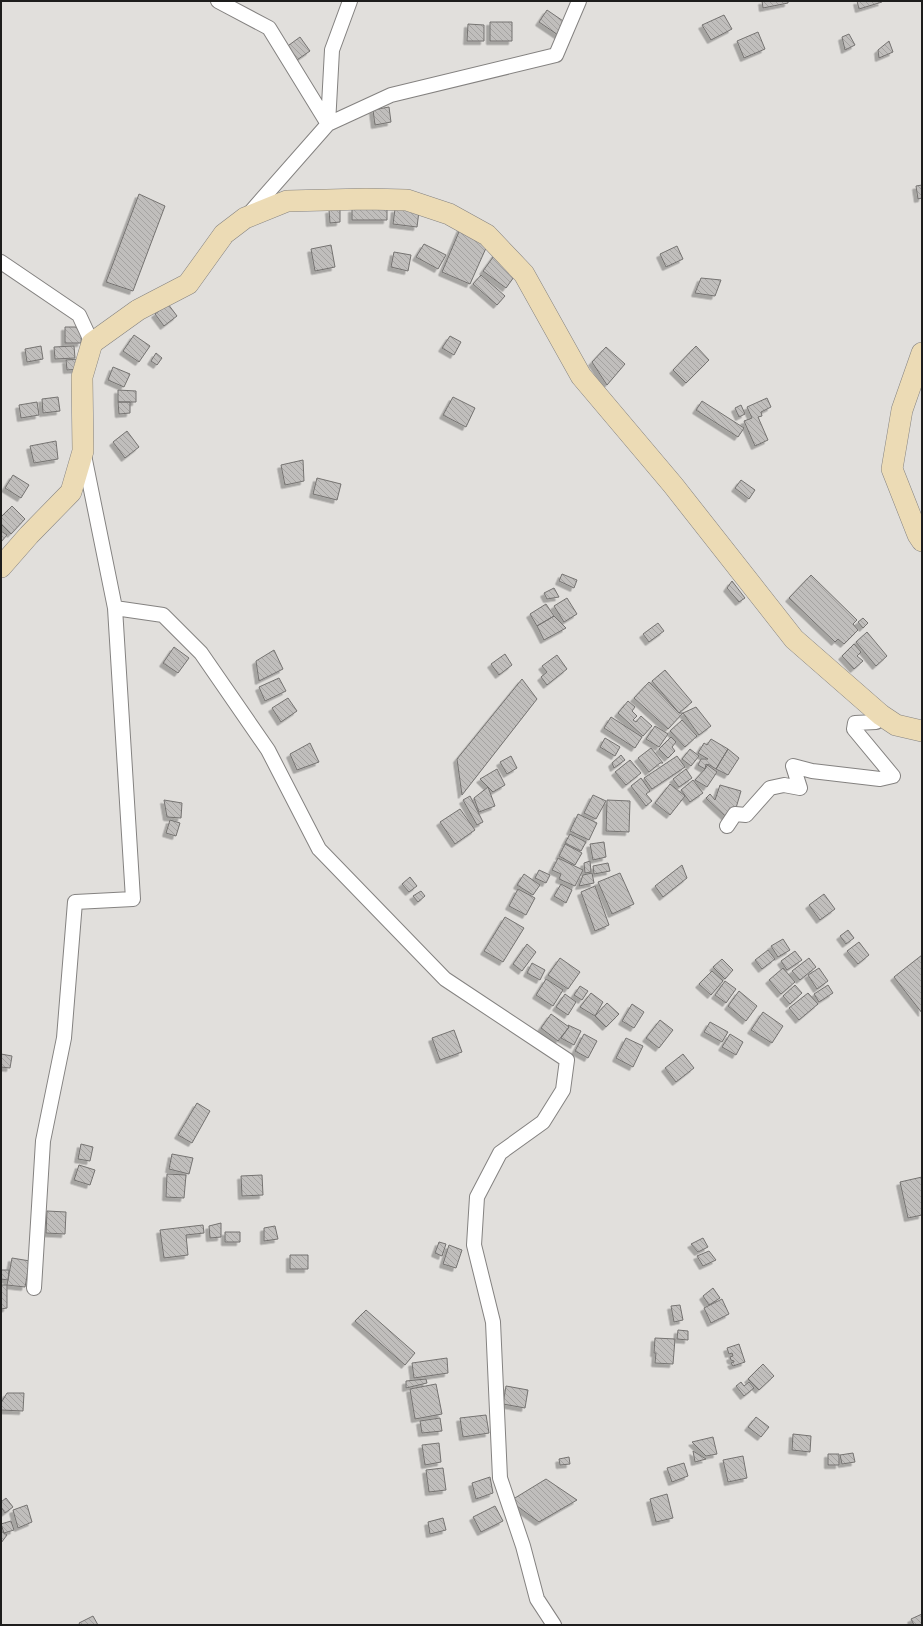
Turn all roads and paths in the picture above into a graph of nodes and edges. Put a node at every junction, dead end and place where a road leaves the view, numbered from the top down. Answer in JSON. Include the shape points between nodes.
{"nodes":[{"id":1,"x":218,"y":1,"type":"edge"},
{"id":2,"x":350,"y":1,"type":"edge"},
{"id":3,"x":579,"y":1,"type":"edge"},
{"id":4,"x":328,"y":124,"type":"junction"},
{"id":5,"x":245,"y":218,"type":"junction"},
{"id":6,"x":1,"y":262,"type":"edge"},
{"id":7,"x":92,"y":344,"type":"junction"},
{"id":8,"x":922,"y":353,"type":"edge"},
{"id":9,"x":83,"y":451,"type":"junction"},
{"id":10,"x":921,"y":538,"type":"edge"},
{"id":11,"x":1,"y":567,"type":"edge"},
{"id":12,"x":115,"y":608,"type":"junction"},
{"id":13,"x":881,"y":715,"type":"junction"},
{"id":14,"x":922,"y":731,"type":"edge"},
{"id":15,"x":727,"y":826,"type":"dead end"},
{"id":16,"x":34,"y":1288,"type":"dead end"},
{"id":17,"x":554,"y":1625,"type":"edge"}],
"edges":[{"from":1,"to":4,"type":"street","via":[[269,28]]},
{"from":2,"to":4,"type":"street","via":[[332,50]]},
{"from":3,"to":4,"type":"street","via":[[556,55],[391,95]]},
{"from":4,"to":5,"type":"street"},
{"from":5,"to":7,"type":"street","via":[[224,234],[188,284],[138,310]]},
{"from":5,"to":13,"type":"street","via":[[287,201],[407,200],[450,214],[487,235],[524,274],[581,376],[673,485],[794,639]]},
{"from":6,"to":7,"type":"street","via":[[79,315]]},
{"from":7,"to":9,"type":"street","via":[[82,377]]},
{"from":8,"to":10,"type":"street","via":[[902,410],[892,469]]},
{"from":9,"to":11,"type":"street","via":[[72,492]]},
{"from":9,"to":12,"type":"street"},
{"from":12,"to":16,"type":"street","via":[[133,899],[75,902],[64,1038],[43,1141]]},
{"from":12,"to":17,"type":"street","via":[[163,615],[202,653],[268,750],[319,848],[444,979],[567,1060],[563,1090],[542,1122],[500,1153],[477,1197],[474,1245],[493,1322],[500,1478],[523,1546],[537,1599]]},
{"from":13,"to":14,"type":"street","via":[[896,725]]},
{"from":13,"to":15,"type":"street","via":[[876,722],[855,723],[854,729],[893,776],[880,779],[812,771],[793,766],[800,788],[784,785],[770,788],[746,815],[735,814]]}]}
